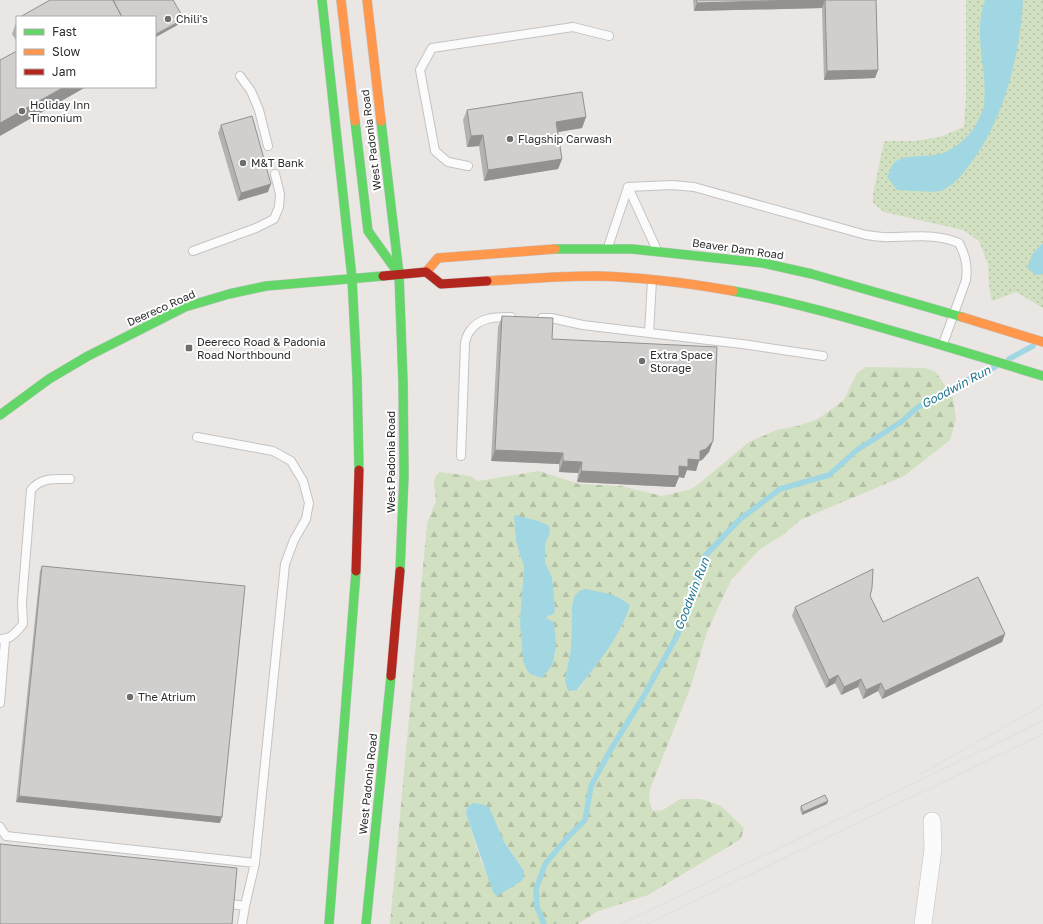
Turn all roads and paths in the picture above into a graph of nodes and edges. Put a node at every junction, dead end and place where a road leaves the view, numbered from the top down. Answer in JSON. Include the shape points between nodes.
{"nodes":[{"id":1,"x":322,"y":0,"type":"edge"},
{"id":2,"x":341,"y":0,"type":"edge"},
{"id":3,"x":366,"y":0,"type":"edge"},
{"id":4,"x":608,"y":36,"type":"dead end"},
{"id":5,"x":240,"y":76,"type":"dead end"},
{"id":6,"x":268,"y":146,"type":"dead end"},
{"id":7,"x":468,"y":166,"type":"dead end"},
{"id":8,"x":275,"y":174,"type":"dead end"},
{"id":9,"x":628,"y":187,"type":"junction"},
{"id":10,"x":607,"y":248,"type":"junction"},
{"id":11,"x":193,"y":251,"type":"dead end"},
{"id":12,"x":657,"y":251,"type":"junction"},
{"id":13,"x":426,"y":272,"type":"junction"},
{"id":14,"x":399,"y":274,"type":"junction"},
{"id":15,"x":352,"y":278,"type":"junction"},
{"id":16,"x":652,"y":279,"type":"junction"},
{"id":17,"x":954,"y":314,"type":"junction"},
{"id":18,"x":521,"y":318,"type":"edge"},
{"id":19,"x":536,"y":318,"type":"edge"},
{"id":20,"x":649,"y":333,"type":"junction"},
{"id":21,"x":1043,"y":342,"type":"edge"},
{"id":22,"x":943,"y":345,"type":"junction"},
{"id":23,"x":823,"y":356,"type":"dead end"},
{"id":24,"x":1040,"y":376,"type":"edge"},
{"id":25,"x":0,"y":415,"type":"edge"},
{"id":26,"x":197,"y":437,"type":"dead end"},
{"id":27,"x":461,"y":456,"type":"dead end"},
{"id":28,"x":70,"y":479,"type":"dead end"},
{"id":29,"x":3,"y":639,"type":"edge"},
{"id":30,"x":0,"y":703,"type":"edge"},
{"id":31,"x":932,"y":821,"type":"dead end"},
{"id":32,"x":0,"y":827,"type":"edge"},
{"id":33,"x":255,"y":863,"type":"junction"},
{"id":34,"x":231,"y":904,"type":"edge"},
{"id":35,"x":244,"y":906,"type":"junction"},
{"id":36,"x":242,"y":924,"type":"edge"},
{"id":37,"x":330,"y":924,"type":"edge"},
{"id":38,"x":366,"y":924,"type":"edge"},
{"id":39,"x":923,"y":924,"type":"edge"}],
"edges":[{"from":1,"to":15,"type":"main road"},
{"from":2,"to":14,"type":"main road","via":[[368,231]]},
{"from":3,"to":14,"type":"main road","name":"West Padonia Road"},
{"from":4,"to":7,"type":"lane","via":[[573,27],[432,48],[420,70],[435,151],[448,162]]},
{"from":5,"to":6,"type":"lane","via":[[251,91],[259,110]]},
{"from":8,"to":11,"type":"lane","via":[[280,194],[279,207],[274,219]]},
{"from":9,"to":10,"type":"lane"},
{"from":9,"to":12,"type":"lane"},
{"from":9,"to":17,"type":"lane","via":[[694,187],[866,235],[890,238],[935,236],[959,243],[968,269]]},
{"from":10,"to":12,"type":"main road","name":"Beaver Dam Road"},
{"from":10,"to":13,"type":"main road","name":"Beaver Dam Road","via":[[548,249],[438,258]]},
{"from":12,"to":17,"type":"main road","name":"Beaver Dam Road","via":[[763,263],[812,274]]},
{"from":13,"to":14,"type":"main road"},
{"from":13,"to":16,"type":"main road","via":[[441,284],[550,276]]},
{"from":14,"to":15,"type":"main road"},
{"from":14,"to":38,"type":"main road","name":"West Padonia Road","via":[[404,476],[400,577]]},
{"from":15,"to":25,"type":"main road","name":"Deereco Road","via":[[266,286],[185,307],[88,356],[49,379]]},
{"from":15,"to":37,"type":"main road","via":[[359,473],[356,574]]},
{"from":16,"to":20,"type":"lane"},
{"from":16,"to":22,"type":"main road","via":[[774,298]]},
{"from":17,"to":21,"type":"main road","name":"Beaver Dam Road"},
{"from":17,"to":22,"type":"lane"},
{"from":18,"to":27,"type":"lane","via":[[492,317],[470,330],[465,343]]},
{"from":19,"to":20,"type":"lane"},
{"from":20,"to":23,"type":"lane"},
{"from":22,"to":24,"type":"main road"},
{"from":26,"to":33,"type":"lane","via":[[272,451],[291,461],[303,481],[309,502],[306,519],[285,564]]},
{"from":28,"to":29,"type":"lane","via":[[36,483],[30,490],[22,602],[23,624],[15,634]]},
{"from":29,"to":30,"type":"lane"},
{"from":31,"to":39,"type":"street","via":[[933,849]]},
{"from":32,"to":33,"type":"lane","via":[[5,839]]},
{"from":33,"to":35,"type":"lane"},
{"from":34,"to":35,"type":"lane"},
{"from":35,"to":36,"type":"lane"}]}
